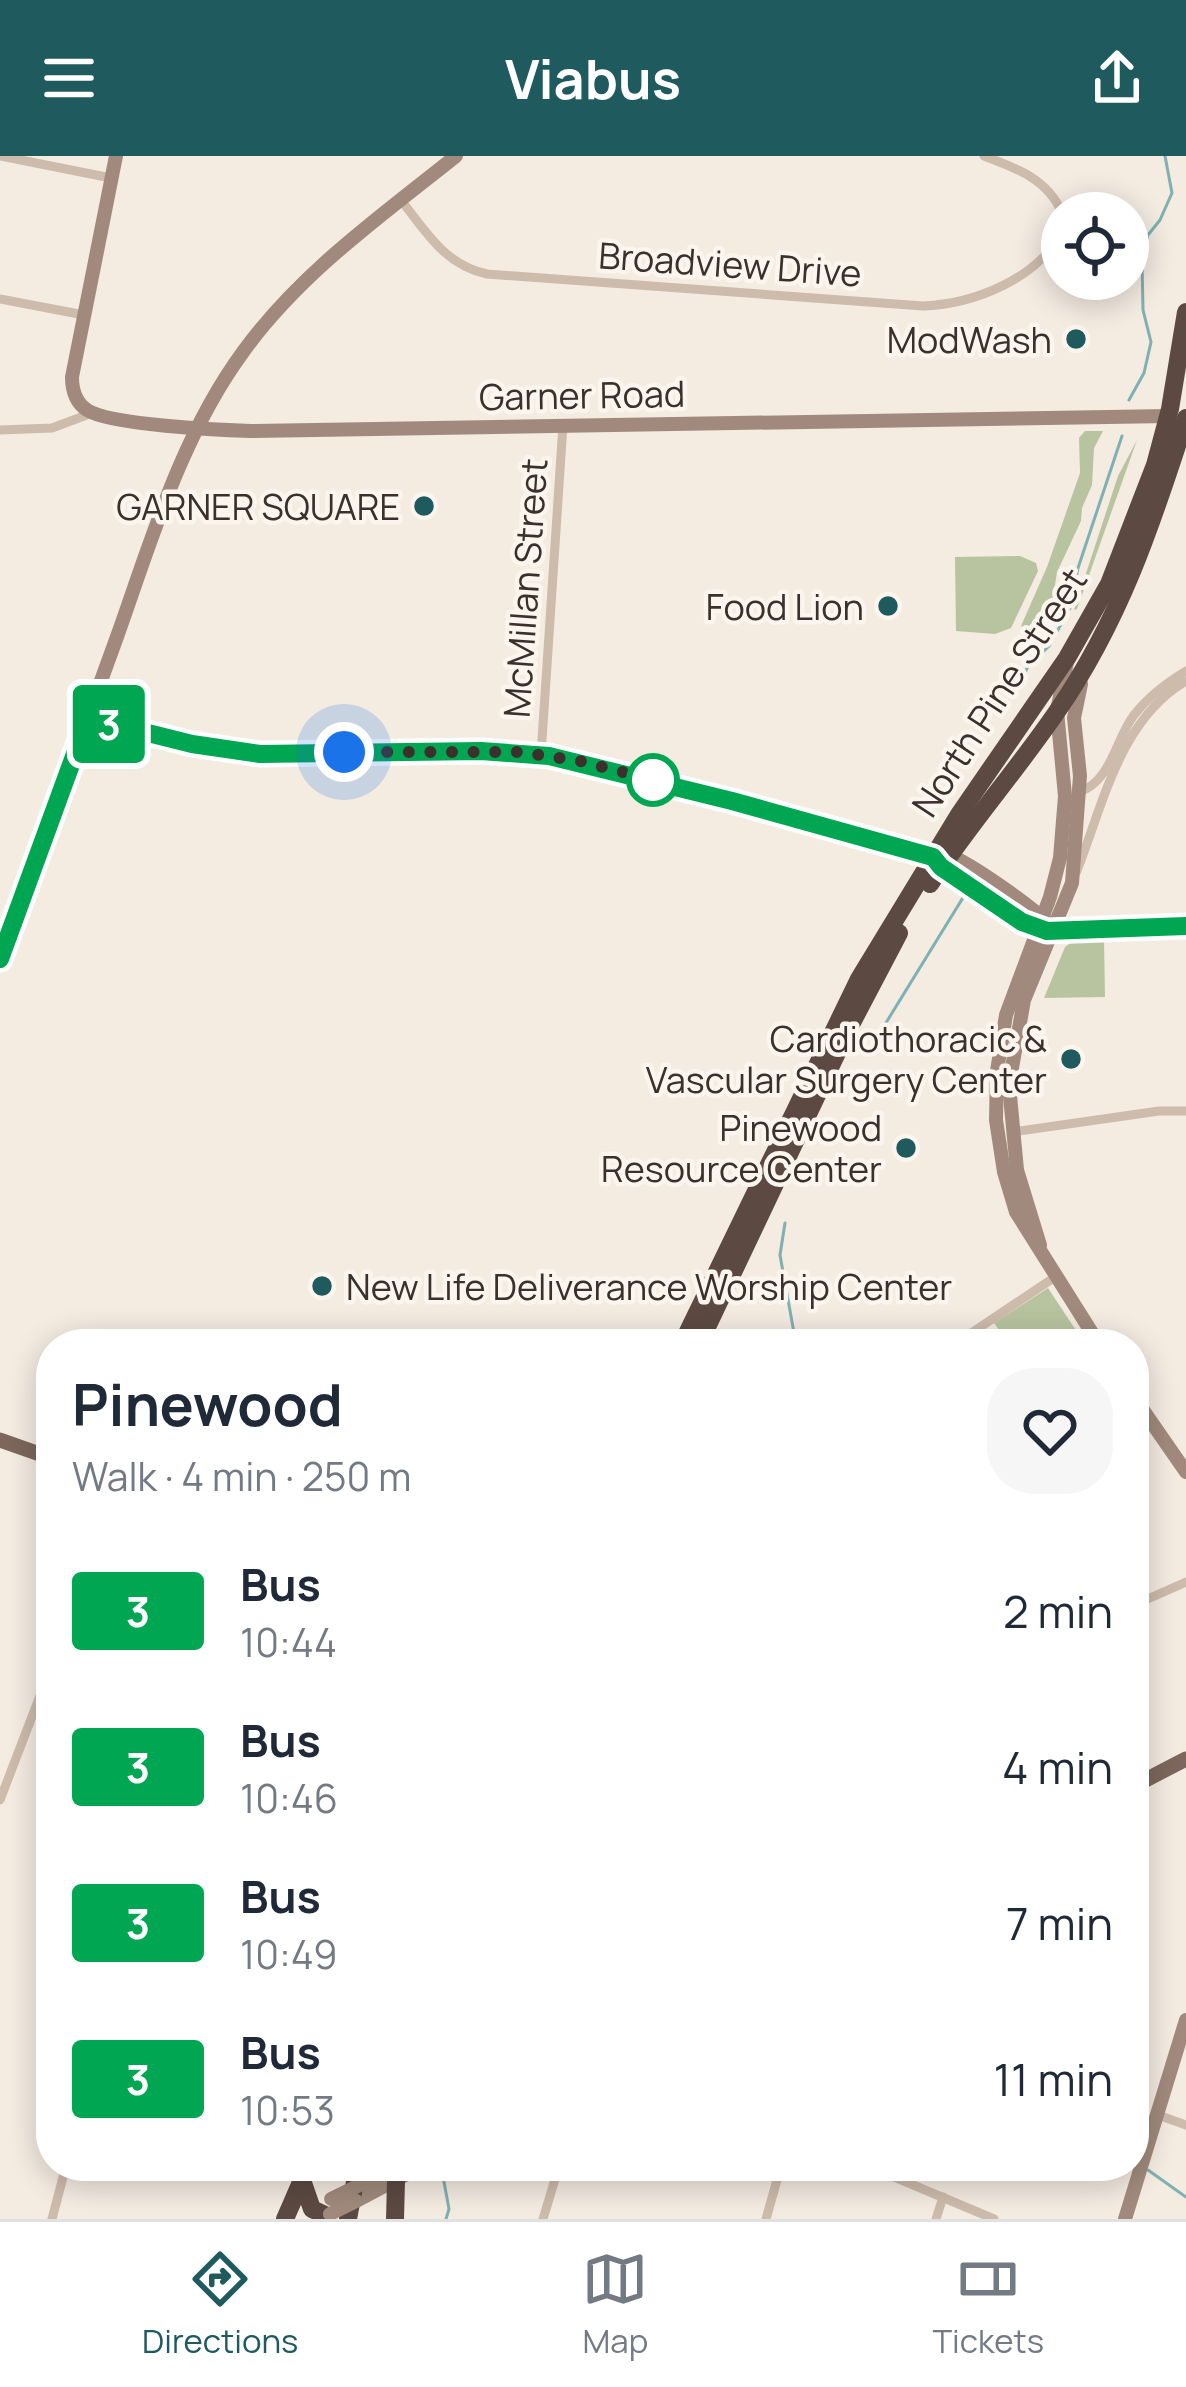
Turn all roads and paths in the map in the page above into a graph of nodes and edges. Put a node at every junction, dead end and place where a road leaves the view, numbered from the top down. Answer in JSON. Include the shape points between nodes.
{"nodes":[{"id":1,"x":1,"y":156,"type":"edge"},
{"id":2,"x":116,"y":156,"type":"edge"},
{"id":3,"x":457,"y":156,"type":"edge"},
{"id":4,"x":984,"y":156,"type":"edge"},
{"id":5,"x":111,"y":178,"type":"junction"},
{"id":6,"x":1049,"y":192,"type":"edge"},
{"id":7,"x":401,"y":200,"type":"junction"},
{"id":8,"x":1041,"y":256,"type":"edge"},
{"id":9,"x":0,"y":299,"type":"edge"},
{"id":10,"x":1186,"y":311,"type":"edge"},
{"id":11,"x":84,"y":315,"type":"junction"},
{"id":12,"x":92,"y":413,"type":"junction"},
{"id":13,"x":1180,"y":416,"type":"edge"},
{"id":14,"x":563,"y":425,"type":"junction"},
{"id":15,"x":196,"y":428,"type":"junction"},
{"id":16,"x":0,"y":430,"type":"edge"},
{"id":17,"x":1091,"y":655,"type":"junction"},
{"id":18,"x":1067,"y":658,"type":"junction"},
{"id":19,"x":1186,"y":671,"type":"edge"},
{"id":20,"x":1186,"y":681,"type":"edge"},
{"id":21,"x":1058,"y":711,"type":"junction"},
{"id":22,"x":88,"y":718,"type":"junction"},
{"id":23,"x":541,"y":755,"type":"junction"},
{"id":24,"x":1080,"y":771,"type":"junction"},
{"id":25,"x":1104,"y":773,"type":"junction"},
{"id":26,"x":1108,"y":792,"type":"junction"},
{"id":27,"x":1074,"y":795,"type":"junction"},
{"id":28,"x":1077,"y":829,"type":"junction"},
{"id":29,"x":1088,"y":842,"type":"junction"},
{"id":30,"x":941,"y":860,"type":"junction"},
{"id":31,"x":1072,"y":883,"type":"junction"},
{"id":32,"x":1045,"y":925,"type":"junction"},
{"id":33,"x":1186,"y":926,"type":"edge"},
{"id":34,"x":0,"y":959,"type":"edge"},
{"id":35,"x":1186,"y":1111,"type":"edge"},
{"id":36,"x":1004,"y":1133,"type":"junction"},
{"id":37,"x":1055,"y":1277,"type":"junction"},
{"id":38,"x":689,"y":1329,"type":"edge"},
{"id":39,"x":706,"y":1329,"type":"edge"},
{"id":40,"x":977,"y":1329,"type":"edge"},
{"id":41,"x":1089,"y":1329,"type":"edge"},
{"id":42,"x":1149,"y":1419,"type":"edge"},
{"id":43,"x":0,"y":1440,"type":"edge"},
{"id":44,"x":36,"y":1453,"type":"edge"},
{"id":45,"x":1181,"y":1466,"type":"edge"},
{"id":46,"x":1186,"y":1487,"type":"edge"},
{"id":47,"x":1186,"y":1582,"type":"edge"},
{"id":48,"x":1149,"y":1598,"type":"edge"},
{"id":49,"x":36,"y":1705,"type":"edge"},
{"id":50,"x":1186,"y":1759,"type":"edge"},
{"id":51,"x":1149,"y":1778,"type":"edge"},
{"id":52,"x":0,"y":1800,"type":"edge"},
{"id":53,"x":1186,"y":2020,"type":"edge"},
{"id":54,"x":1158,"y":2115,"type":"junction"},
{"id":55,"x":1186,"y":2125,"type":"edge"},
{"id":56,"x":1149,"y":2144,"type":"edge"},
{"id":57,"x":62,"y":2181,"type":"edge"},
{"id":58,"x":303,"y":2181,"type":"edge"},
{"id":59,"x":311,"y":2181,"type":"edge"},
{"id":60,"x":365,"y":2181,"type":"edge"},
{"id":61,"x":365,"y":2181,"type":"edge"},
{"id":62,"x":396,"y":2181,"type":"edge"},
{"id":63,"x":554,"y":2181,"type":"edge"},
{"id":64,"x":777,"y":2181,"type":"edge"},
{"id":65,"x":903,"y":2181,"type":"edge"},
{"id":66,"x":1138,"y":2181,"type":"edge"},
{"id":67,"x":943,"y":2198,"type":"junction"},
{"id":68,"x":334,"y":2210,"type":"edge"},
{"id":69,"x":52,"y":2219,"type":"edge"},
{"id":70,"x":289,"y":2219,"type":"edge"},
{"id":71,"x":395,"y":2219,"type":"edge"},
{"id":72,"x":543,"y":2219,"type":"edge"},
{"id":73,"x":766,"y":2219,"type":"edge"},
{"id":74,"x":936,"y":2219,"type":"edge"},
{"id":75,"x":994,"y":2219,"type":"edge"},
{"id":76,"x":1126,"y":2219,"type":"edge"}],
"edges":[{"from":1,"to":5,"type":"street"},
{"from":2,"to":5,"type":"street"},
{"from":3,"to":7,"type":"street"},
{"from":4,"to":6,"type":"street"},
{"from":5,"to":11,"type":"street"},
{"from":7,"to":8,"type":"street","name":"Broadview Drive","via":[[447,257],[487,274],[923,306],[992,291]]},
{"from":7,"to":15,"type":"street","via":[[271,316]]},
{"from":9,"to":11,"type":"street"},
{"from":10,"to":13,"type":"highway","name":"North Pine Street"},
{"from":11,"to":12,"type":"street","via":[[72,382]]},
{"from":12,"to":15,"type":"street","name":"Garner Road"},
{"from":12,"to":16,"type":"street","name":"Garner Road","via":[[52,428]]},
{"from":13,"to":14,"type":"street","name":"Garner Road"},
{"from":13,"to":17,"type":"highway","name":"North Pine Street","via":[[1141,558]]},
{"from":13,"to":18,"type":"highway","name":"North Pine Street"},
{"from":14,"to":15,"type":"street","name":"Garner Road"},
{"from":14,"to":23,"type":"street","name":"McMillan Street"},
{"from":15,"to":22,"type":"street"},
{"from":17,"to":21,"type":"highway","name":"North Pine Street"},
{"from":17,"to":24,"type":"street","via":[[1075,706]]},
{"from":18,"to":21,"type":"street"},
{"from":18,"to":30,"type":"highway","name":"North Pine Street"},
{"from":19,"to":25,"type":"street","via":[[1132,718]]},
{"from":20,"to":26,"type":"street","via":[[1135,728]]},
{"from":21,"to":27,"type":"street"},
{"from":21,"to":30,"type":"highway","name":"North Pine Street"},
{"from":22,"to":23,"type":"street","via":[[260,754]]},
{"from":22,"to":34,"type":"street"},
{"from":23,"to":30,"type":"street"},
{"from":24,"to":25,"type":"street"},
{"from":24,"to":27,"type":"street"},
{"from":25,"to":27,"type":"street"},
{"from":26,"to":27,"type":"street"},
{"from":26,"to":29,"type":"street"},
{"from":27,"to":28,"type":"street"},
{"from":27,"to":32,"type":"street"},
{"from":28,"to":29,"type":"street"},
{"from":28,"to":31,"type":"street"},
{"from":29,"to":31,"type":"street"},
{"from":30,"to":32,"type":"street"},
{"from":30,"to":38,"type":"highway","name":"North Pine Street","via":[[838,1017]]},
{"from":30,"to":39,"type":"highway","name":"North Pine Street","via":[[846,1034]]},
{"from":31,"to":32,"type":"street"},
{"from":32,"to":33,"type":"street"},
{"from":32,"to":36,"type":"street","via":[[1019,1017]]},
{"from":35,"to":36,"type":"street"},
{"from":36,"to":37,"type":"street"},
{"from":37,"to":40,"type":"street"},
{"from":37,"to":41,"type":"street"},
{"from":42,"to":45,"type":"street"},
{"from":43,"to":44,"type":"main road"},
{"from":45,"to":46,"type":"street"},
{"from":47,"to":48,"type":"street"},
{"from":49,"to":52,"type":"street"},
{"from":50,"to":51,"type":"main road"},
{"from":53,"to":54,"type":"street"},
{"from":54,"to":55,"type":"street"},
{"from":54,"to":56,"type":"street"},
{"from":57,"to":69,"type":"street"},
{"from":58,"to":70,"type":"highway"},
{"from":59,"to":68,"type":"highway"},
{"from":60,"to":68,"type":"highway"},
{"from":61,"to":68,"type":"street","bridge":true},
{"from":62,"to":71,"type":"highway"},
{"from":63,"to":72,"type":"street"},
{"from":64,"to":73,"type":"street"},
{"from":65,"to":67,"type":"street"},
{"from":66,"to":76,"type":"street"},
{"from":67,"to":74,"type":"street"},
{"from":67,"to":75,"type":"street"},
{"from":68,"to":70,"type":"street"}]}
